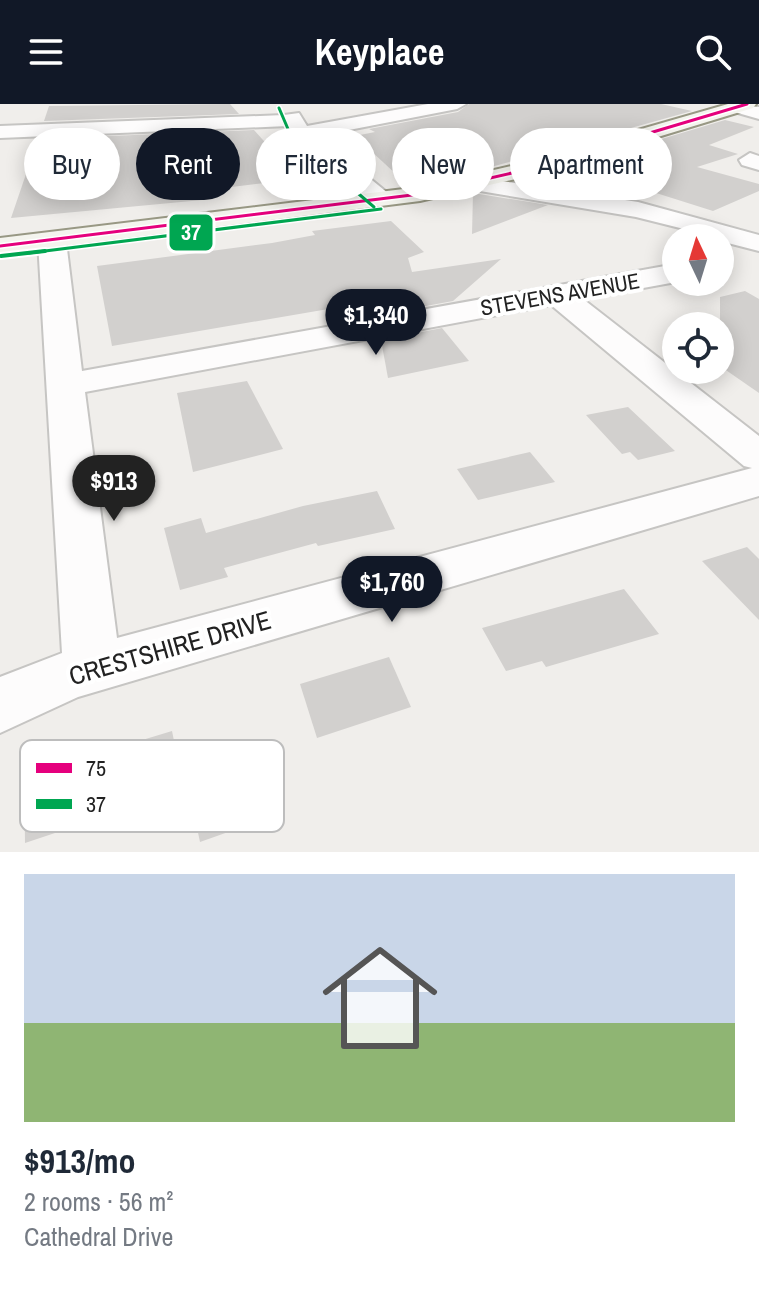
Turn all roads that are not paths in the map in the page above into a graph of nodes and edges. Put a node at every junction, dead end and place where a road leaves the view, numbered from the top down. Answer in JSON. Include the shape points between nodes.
{"nodes":[{"id":1,"x":457,"y":104,"type":"edge"},
{"id":2,"x":742,"y":106,"type":"edge"},
{"id":3,"x":759,"y":113,"type":"edge"},
{"id":4,"x":294,"y":119,"type":"edge"},
{"id":5,"x":0,"y":132,"type":"edge"},
{"id":6,"x":494,"y":177,"type":"edge"},
{"id":7,"x":494,"y":187,"type":"edge"},
{"id":8,"x":392,"y":197,"type":"edge"},
{"id":9,"x":380,"y":199,"type":"junction"},
{"id":10,"x":52,"y":241,"type":"junction"},
{"id":11,"x":759,"y":243,"type":"edge"},
{"id":12,"x":0,"y":246,"type":"edge"},
{"id":13,"x":662,"y":276,"type":"edge"},
{"id":14,"x":558,"y":295,"type":"junction"},
{"id":15,"x":65,"y":385,"type":"junction"},
{"id":16,"x":759,"y":457,"type":"edge"},
{"id":17,"x":759,"y":481,"type":"edge"},
{"id":18,"x":92,"y":669,"type":"junction"},
{"id":19,"x":0,"y":707,"type":"edge"}],
"edges":[{"from":1,"to":4,"type":"street"},
{"from":2,"to":3,"type":"street"},
{"from":2,"to":6,"type":"main road"},
{"from":4,"to":5,"type":"street"},
{"from":4,"to":9,"type":"street"},
{"from":7,"to":11,"type":"street","via":[[638,210]]},
{"from":8,"to":9,"type":"main road"},
{"from":9,"to":10,"type":"main road"},
{"from":10,"to":12,"type":"main road"},
{"from":10,"to":15,"type":"street"},
{"from":13,"to":14,"type":"street","name":"STEVENS AVENUE"},
{"from":14,"to":15,"type":"street","name":"STEVENS AVENUE"},
{"from":14,"to":16,"type":"street"},
{"from":15,"to":18,"type":"street"},
{"from":17,"to":18,"type":"street","name":"CRESTSHIRE DRIVE"},
{"from":18,"to":19,"type":"street","name":"CRESTSHIRE DRIVE","via":[[32,689]]}]}
